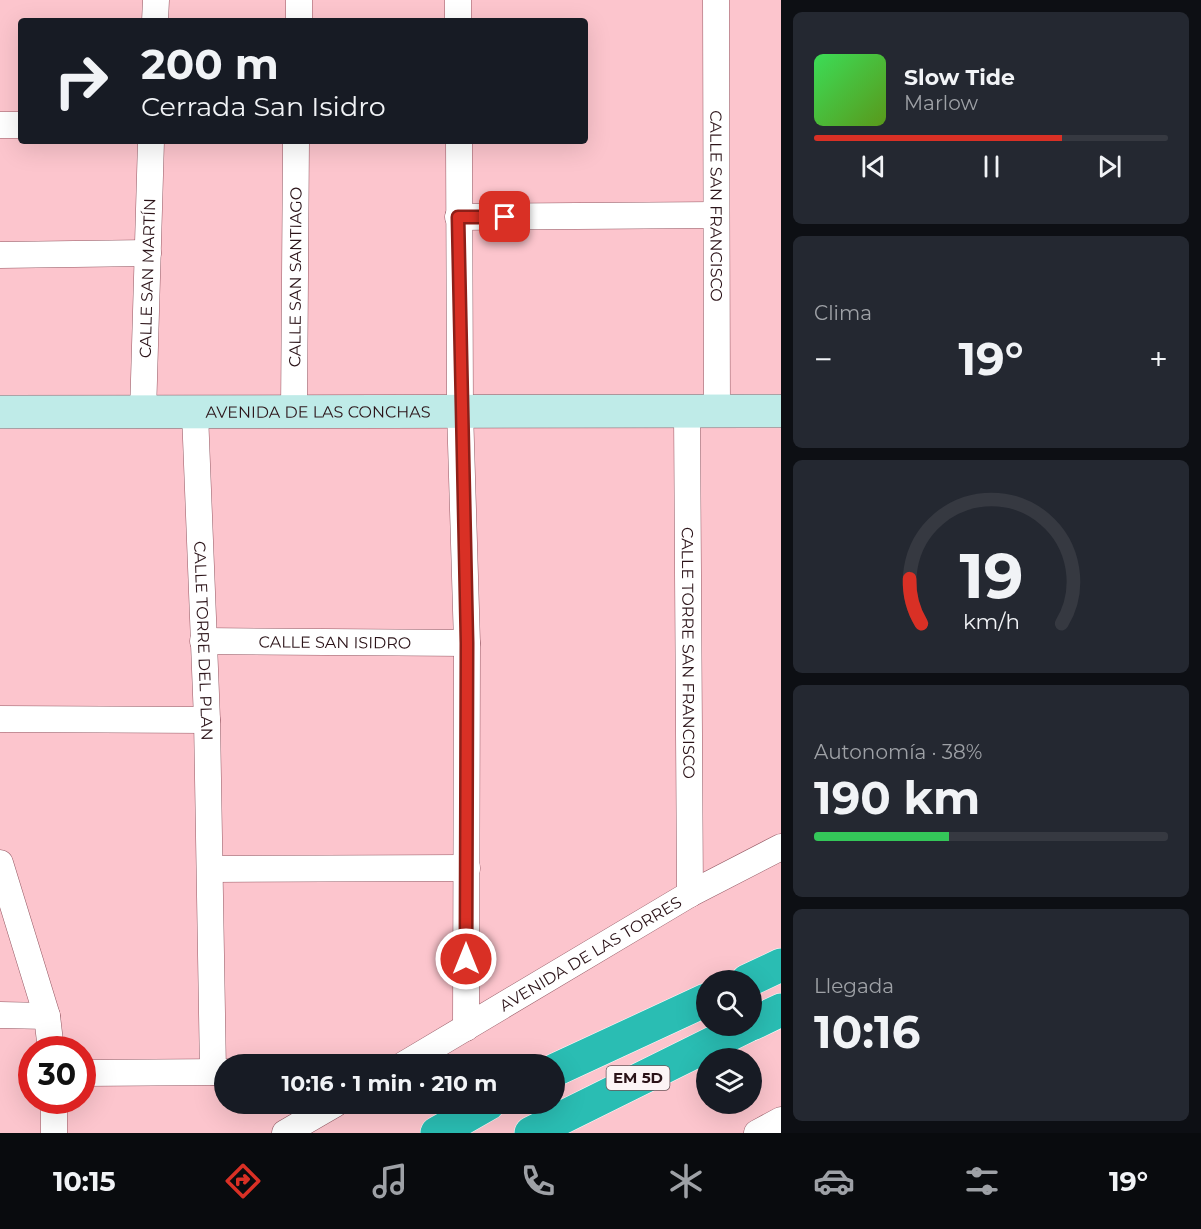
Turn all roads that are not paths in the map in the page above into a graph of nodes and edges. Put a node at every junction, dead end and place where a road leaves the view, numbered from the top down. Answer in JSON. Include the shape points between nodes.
{"nodes":[{"id":1,"x":156,"y":0,"type":"edge"},
{"id":2,"x":299,"y":0,"type":"edge"},
{"id":3,"x":458,"y":0,"type":"edge"},
{"id":4,"x":716,"y":0,"type":"edge"},
{"id":5,"x":155,"y":18,"type":"edge"},
{"id":6,"x":299,"y":18,"type":"edge"},
{"id":7,"x":458,"y":18,"type":"edge"},
{"id":8,"x":0,"y":124,"type":"edge"},
{"id":9,"x":18,"y":125,"type":"edge"},
{"id":10,"x":151,"y":144,"type":"edge"},
{"id":11,"x":296,"y":144,"type":"edge"},
{"id":12,"x":459,"y":144,"type":"edge"},
{"id":13,"x":716,"y":215,"type":"junction"},
{"id":14,"x":458,"y":217,"type":"junction"},
{"id":15,"x":148,"y":253,"type":"junction"},
{"id":16,"x":0,"y":255,"type":"edge"},
{"id":17,"x":460,"y":410,"type":"junction"},
{"id":18,"x":781,"y":411,"type":"edge"},
{"id":19,"x":0,"y":412,"type":"edge"},
{"id":20,"x":294,"y":412,"type":"junction"},
{"id":21,"x":702,"y":412,"type":"junction"},
{"id":22,"x":195,"y":413,"type":"junction"},
{"id":23,"x":143,"y":414,"type":"junction"},
{"id":24,"x":202,"y":641,"type":"junction"},
{"id":25,"x":467,"y":643,"type":"junction"},
{"id":26,"x":0,"y":719,"type":"edge"},
{"id":27,"x":207,"y":720,"type":"junction"},
{"id":28,"x":781,"y":847,"type":"edge"},
{"id":29,"x":0,"y":863,"type":"edge"},
{"id":30,"x":467,"y":868,"type":"junction"},
{"id":31,"x":210,"y":869,"type":"junction"},
{"id":32,"x":690,"y":894,"type":"junction"},
{"id":33,"x":781,"y":966,"type":"edge"},
{"id":34,"x":762,"y":974,"type":"edge"},
{"id":35,"x":696,"y":1005,"type":"edge"},
{"id":36,"x":781,"y":1010,"type":"edge"},
{"id":37,"x":0,"y":1015,"type":"edge"},
{"id":38,"x":47,"y":1016,"type":"junction"},
{"id":39,"x":762,"y":1019,"type":"edge"},
{"id":40,"x":466,"y":1028,"type":"junction"},
{"id":41,"x":49,"y":1036,"type":"edge"},
{"id":42,"x":727,"y":1036,"type":"edge"},
{"id":43,"x":218,"y":1054,"type":"edge"},
{"id":44,"x":422,"y":1054,"type":"edge"},
{"id":45,"x":565,"y":1065,"type":"edge"},
{"id":46,"x":214,"y":1072,"type":"edge"},
{"id":47,"x":96,"y":1073,"type":"edge"},
{"id":48,"x":54,"y":1114,"type":"edge"},
{"id":49,"x":318,"y":1114,"type":"edge"},
{"id":50,"x":470,"y":1114,"type":"edge"},
{"id":51,"x":781,"y":1119,"type":"edge"},
{"id":52,"x":54,"y":1133,"type":"edge"},
{"id":53,"x":285,"y":1133,"type":"edge"},
{"id":54,"x":437,"y":1133,"type":"edge"},
{"id":55,"x":531,"y":1133,"type":"edge"},
{"id":56,"x":757,"y":1133,"type":"edge"}],
"edges":[{"from":1,"to":5,"type":"street"},
{"from":2,"to":6,"type":"street"},
{"from":3,"to":7,"type":"street"},
{"from":4,"to":13,"type":"street","name":"CALLE SAN FRANCISCO"},
{"from":8,"to":9,"type":"street"},
{"from":10,"to":15,"type":"street","name":"CALLE SAN MARTÍN"},
{"from":11,"to":20,"type":"street","name":"CALLE SAN SANTIAGO"},
{"from":12,"to":14,"type":"street"},
{"from":13,"to":14,"type":"street"},
{"from":13,"to":21,"type":"street","name":"CALLE SAN FRANCISCO"},
{"from":14,"to":17,"type":"street"},
{"from":15,"to":16,"type":"street"},
{"from":15,"to":23,"type":"street","name":"CALLE SAN MARTÍN"},
{"from":17,"to":20,"type":"street","name":"AVENIDA DE LAS CONCHAS"},
{"from":17,"to":21,"type":"street","name":"AVENIDA DE LAS CONCHAS"},
{"from":17,"to":25,"type":"street"},
{"from":18,"to":21,"type":"street","name":"AVENIDA DE LAS CONCHAS"},
{"from":19,"to":23,"type":"street","name":"AVENIDA DE LAS CONCHAS"},
{"from":20,"to":22,"type":"street","name":"AVENIDA DE LAS CONCHAS"},
{"from":21,"to":32,"type":"street","name":"CALLE TORRE SAN FRANCISCO"},
{"from":22,"to":23,"type":"street","name":"AVENIDA DE LAS CONCHAS"},
{"from":22,"to":24,"type":"street","name":"CALLE TORRE DEL PLAN"},
{"from":24,"to":25,"type":"street","name":"CALLE SAN ISIDRO"},
{"from":24,"to":27,"type":"street","name":"CALLE TORRE DEL PLAN"},
{"from":25,"to":30,"type":"street"},
{"from":26,"to":27,"type":"street"},
{"from":27,"to":31,"type":"street","name":"CALLE TORRE DEL PLAN"},
{"from":28,"to":32,"type":"street","name":"AVENIDA DE LAS TORRES"},
{"from":29,"to":38,"type":"street"},
{"from":30,"to":31,"type":"street"},
{"from":30,"to":40,"type":"street"},
{"from":31,"to":43,"type":"street","name":"CALLE TORRE DEL PLAN"},
{"from":32,"to":40,"type":"street","name":"AVENIDA DE LAS TORRES"},
{"from":33,"to":34,"type":"highway"},
{"from":35,"to":45,"type":"highway","number":"EM 5D"},
{"from":36,"to":39,"type":"highway"},
{"from":37,"to":38,"type":"street"},
{"from":38,"to":41,"type":"street"},
{"from":40,"to":44,"type":"street","name":"AVENIDA DE LAS TORRES"},
{"from":42,"to":55,"type":"highway","number":"EM 5D"},
{"from":46,"to":47,"type":"street"},
{"from":48,"to":52,"type":"street"},
{"from":49,"to":53,"type":"street"},
{"from":50,"to":54,"type":"highway"},
{"from":51,"to":56,"type":"street"}]}
